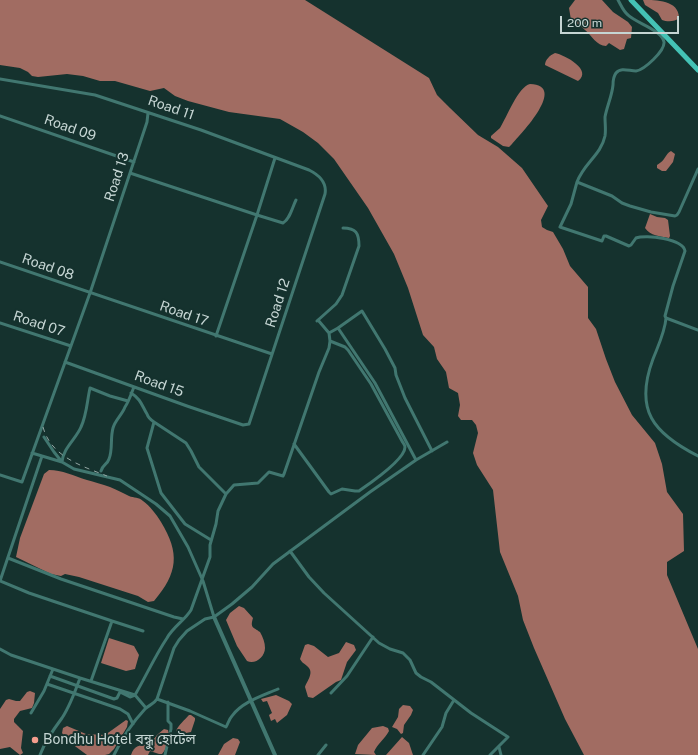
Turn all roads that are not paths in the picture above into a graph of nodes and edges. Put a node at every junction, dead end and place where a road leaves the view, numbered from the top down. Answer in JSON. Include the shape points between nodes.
{"nodes":[{"id":1,"x":618,"y":0,"type":"edge"},
{"id":2,"x":631,"y":0,"type":"edge"},
{"id":3,"x":698,"y":70,"type":"edge"},
{"id":4,"x":0,"y":79,"type":"edge"},
{"id":5,"x":148,"y":113,"type":"junction"},
{"id":6,"x":0,"y":116,"type":"edge"},
{"id":7,"x":275,"y":158,"type":"junction"},
{"id":8,"x":134,"y":162,"type":"junction"},
{"id":9,"x":698,"y":169,"type":"edge"},
{"id":10,"x":130,"y":173,"type":"junction"},
{"id":11,"x":577,"y":182,"type":"junction"},
{"id":12,"x":325,"y":185,"type":"joint"},
{"id":13,"x":296,"y":200,"type":"dead end"},
{"id":14,"x":256,"y":215,"type":"junction"},
{"id":15,"x":343,"y":228,"type":"dead end"},
{"id":16,"x":0,"y":262,"type":"edge"},
{"id":17,"x":90,"y":293,"type":"junction"},
{"id":18,"x":666,"y":318,"type":"junction"},
{"id":19,"x":0,"y":323,"type":"edge"},
{"id":20,"x":338,"y":328,"type":"junction"},
{"id":21,"x":698,"y":330,"type":"edge"},
{"id":22,"x":329,"y":333,"type":"junction"},
{"id":23,"x":216,"y":336,"type":"junction"},
{"id":24,"x":330,"y":341,"type":"junction"},
{"id":25,"x":71,"y":346,"type":"junction"},
{"id":26,"x":272,"y":354,"type":"junction"},
{"id":27,"x":65,"y":362,"type":"junction"},
{"id":28,"x":134,"y":387,"type":"junction"},
{"id":29,"x":131,"y":394,"type":"junction"},
{"id":30,"x":128,"y":401,"type":"junction"},
{"id":31,"x":154,"y":422,"type":"junction"},
{"id":32,"x":246,"y":425,"type":"joint"},
{"id":33,"x":44,"y":437,"type":"dead end"},
{"id":34,"x":447,"y":442,"type":"dead end"},
{"id":35,"x":294,"y":444,"type":"junction"},
{"id":36,"x":432,"y":451,"type":"junction"},
{"id":37,"x":32,"y":454,"type":"junction"},
{"id":38,"x":42,"y":456,"type":"junction"},
{"id":39,"x":698,"y":456,"type":"edge"},
{"id":40,"x":416,"y":460,"type":"junction"},
{"id":41,"x":100,"y":471,"type":"dead end"},
{"id":42,"x":0,"y":475,"type":"edge"},
{"id":43,"x":226,"y":494,"type":"junction"},
{"id":44,"x":211,"y":540,"type":"junction"},
{"id":45,"x":290,"y":551,"type":"junction"},
{"id":46,"x":8,"y":558,"type":"junction"},
{"id":47,"x":203,"y":580,"type":"junction"},
{"id":48,"x":0,"y":581,"type":"edge"},
{"id":49,"x":214,"y":617,"type":"junction"},
{"id":50,"x":183,"y":619,"type":"junction"},
{"id":51,"x":112,"y":621,"type":"junction"},
{"id":52,"x":143,"y":631,"type":"dead end"},
{"id":53,"x":373,"y":637,"type":"junction"},
{"id":54,"x":0,"y":649,"type":"edge"},
{"id":55,"x":53,"y":669,"type":"junction"},
{"id":56,"x":50,"y":676,"type":"junction"},
{"id":57,"x":80,"y":678,"type":"junction"},
{"id":58,"x":91,"y":681,"type":"junction"},
{"id":59,"x":47,"y":684,"type":"junction"},
{"id":60,"x":77,"y":686,"type":"junction"},
{"id":61,"x":278,"y":689,"type":"dead end"},
{"id":62,"x":74,"y":693,"type":"junction"},
{"id":63,"x":330,"y":693,"type":"dead end"},
{"id":64,"x":135,"y":695,"type":"junction"},
{"id":65,"x":157,"y":699,"type":"junction"},
{"id":66,"x":454,"y":700,"type":"junction"},
{"id":67,"x":251,"y":701,"type":"junction"},
{"id":68,"x":168,"y":702,"type":"junction"},
{"id":69,"x":146,"y":708,"type":"junction"},
{"id":70,"x":31,"y":712,"type":"dead end"},
{"id":71,"x":133,"y":724,"type":"junction"},
{"id":72,"x":326,"y":745,"type":"dead end"},
{"id":73,"x":499,"y":747,"type":"junction"},
{"id":74,"x":40,"y":755,"type":"edge"},
{"id":75,"x":114,"y":755,"type":"edge"},
{"id":76,"x":166,"y":755,"type":"edge"},
{"id":77,"x":275,"y":755,"type":"edge"},
{"id":78,"x":318,"y":755,"type":"edge"},
{"id":79,"x":423,"y":755,"type":"edge"},
{"id":80,"x":490,"y":755,"type":"edge"},
{"id":81,"x":502,"y":755,"type":"edge"}],
"edges":[{"from":1,"to":11,"type":"street","via":[[629,17],[660,36],[664,42],[663,48],[657,57],[642,69],[619,70],[614,74],[605,137]]},
{"from":2,"to":3,"type":"main road"},
{"from":4,"to":5,"type":"street","name":"Road 11","via":[[95,94]]},
{"from":5,"to":7,"type":"street","name":"Road 11"},
{"from":5,"to":8,"type":"street","name":"Road 13"},
{"from":6,"to":8,"type":"street","name":"Road 09"},
{"from":7,"to":12,"type":"street","name":"Road 11","via":[[314,172]]},
{"from":7,"to":14,"type":"street"},
{"from":8,"to":10,"type":"street","name":"Road 13"},
{"from":9,"to":11,"type":"street","via":[[675,216],[634,208]]},
{"from":10,"to":14,"type":"street"},
{"from":10,"to":17,"type":"street","name":"Road 13"},
{"from":11,"to":18,"type":"street","via":[[560,226],[602,240],[604,236],[610,237],[629,246],[636,238],[643,237],[665,239],[685,248],[665,313]]},
{"from":12,"to":26,"type":"street","name":"Road 12","via":[[326,194]]},
{"from":13,"to":14,"type":"street","via":[[290,216],[283,223]]},
{"from":14,"to":23,"type":"street"},
{"from":15,"to":22,"type":"street","via":[[355,231],[359,246],[342,295],[317,321]]},
{"from":16,"to":17,"type":"street","name":"Road 08"},
{"from":17,"to":23,"type":"street","name":"Road 17"},
{"from":17,"to":25,"type":"street","name":"Road 13"},
{"from":18,"to":21,"type":"street"},
{"from":18,"to":39,"type":"street","via":[[648,374],[645,392],[648,411],[658,429]]},
{"from":19,"to":25,"type":"street","name":"Road 07"},
{"from":20,"to":22,"type":"street"},
{"from":20,"to":36,"type":"street","via":[[362,311],[386,349],[405,398]]},
{"from":20,"to":40,"type":"street","via":[[375,383]]},
{"from":22,"to":24,"type":"street"},
{"from":23,"to":26,"type":"street","name":"Road 17"},
{"from":24,"to":35,"type":"street"},
{"from":24,"to":35,"type":"street","via":[[345,346],[358,364],[405,447],[398,460],[359,490],[355,492],[342,489],[332,494]]},
{"from":25,"to":27,"type":"street","name":"Road 13"},
{"from":26,"to":32,"type":"street","name":"Road 12","via":[[249,424]]},
{"from":27,"to":28,"type":"street","name":"Road 15"},
{"from":27,"to":37,"type":"street","name":"Road 13"},
{"from":28,"to":29,"type":"street"},
{"from":28,"to":32,"type":"street","name":"Road 15"},
{"from":29,"to":30,"type":"street"},
{"from":29,"to":31,"type":"street","via":[[139,399]]},
{"from":30,"to":38,"type":"street","via":[[90,388],[82,426],[62,455],[62,462]]},
{"from":30,"to":41,"type":"street","via":[[114,424],[108,462],[103,464]]},
{"from":31,"to":43,"type":"street","via":[[186,443],[199,467]]},
{"from":31,"to":44,"type":"street","via":[[147,448],[161,493],[185,524]]},
{"from":33,"to":47,"type":"street","via":[[62,462],[74,469],[120,480],[164,511],[174,522]]},
{"from":34,"to":36,"type":"street"},
{"from":35,"to":43,"type":"street","via":[[283,476],[269,472],[258,483],[234,484]]},
{"from":36,"to":40,"type":"street"},
{"from":37,"to":38,"type":"street"},
{"from":37,"to":42,"type":"street","name":"Road 13","via":[[22,482]]},
{"from":38,"to":46,"type":"street"},
{"from":40,"to":45,"type":"street"},
{"from":43,"to":44,"type":"street","via":[[218,512]]},
{"from":44,"to":47,"type":"street","via":[[210,557]]},
{"from":45,"to":49,"type":"street","via":[[273,564],[242,596]]},
{"from":45,"to":53,"type":"street","via":[[324,593]]},
{"from":46,"to":48,"type":"street"},
{"from":46,"to":50,"type":"street","via":[[61,579]]},
{"from":47,"to":49,"type":"street"},
{"from":47,"to":50,"type":"street","via":[[191,610]]},
{"from":48,"to":51,"type":"street"},
{"from":49,"to":65,"type":"street","via":[[197,624],[179,640]]},
{"from":49,"to":67,"type":"street"},
{"from":50,"to":64,"type":"street","via":[[167,638]]},
{"from":51,"to":52,"type":"street"},
{"from":51,"to":58,"type":"street"},
{"from":53,"to":63,"type":"street","via":[[348,676]]},
{"from":53,"to":66,"type":"street","via":[[384,646],[403,653],[410,660],[416,673]]},
{"from":54,"to":55,"type":"street"},
{"from":55,"to":56,"type":"street"},
{"from":55,"to":57,"type":"street"},
{"from":56,"to":59,"type":"street"},
{"from":56,"to":60,"type":"street"},
{"from":57,"to":58,"type":"street"},
{"from":57,"to":60,"type":"street"},
{"from":58,"to":64,"type":"street"},
{"from":59,"to":62,"type":"street"},
{"from":59,"to":70,"type":"street"},
{"from":60,"to":62,"type":"street"},
{"from":60,"to":64,"type":"street","via":[[114,699],[120,692],[130,697]]},
{"from":61,"to":67,"type":"street"},
{"from":62,"to":71,"type":"street","via":[[123,711],[128,714]]},
{"from":62,"to":74,"type":"street"},
{"from":64,"to":69,"type":"street"},
{"from":65,"to":68,"type":"street"},
{"from":65,"to":69,"type":"street"},
{"from":66,"to":73,"type":"street","via":[[508,737]]},
{"from":66,"to":79,"type":"street","via":[[446,713],[442,727]]},
{"from":67,"to":68,"type":"street","via":[[231,717],[226,727]]},
{"from":67,"to":77,"type":"street"},
{"from":68,"to":76,"type":"street","via":[[168,721],[171,729]]},
{"from":69,"to":71,"type":"street"},
{"from":71,"to":75,"type":"street"},
{"from":72,"to":78,"type":"street"},
{"from":73,"to":80,"type":"street"},
{"from":73,"to":81,"type":"street"}]}
